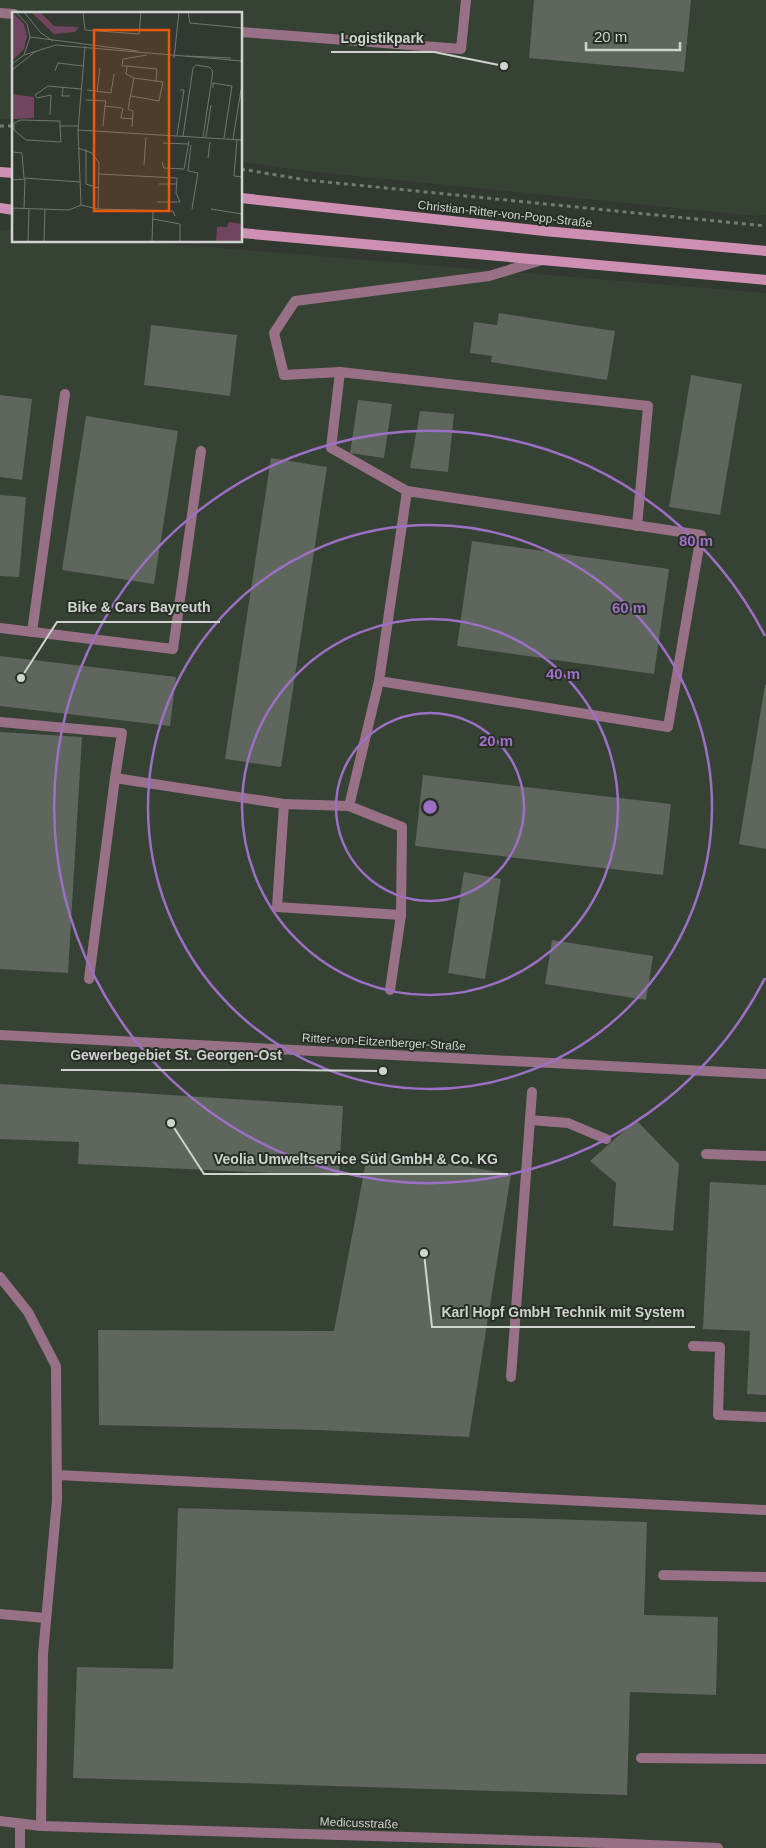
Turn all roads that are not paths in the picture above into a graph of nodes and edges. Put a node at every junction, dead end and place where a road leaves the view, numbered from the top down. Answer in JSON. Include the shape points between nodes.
{"nodes":[{"id":1,"x":466,"y":0,"type":"edge"},
{"id":2,"x":242,"y":32,"type":"edge"},
{"id":3,"x":242,"y":198,"type":"edge"},
{"id":4,"x":242,"y":232,"type":"edge"},
{"id":5,"x":766,"y":251,"type":"edge"},
{"id":6,"x":543,"y":260,"type":"junction"},
{"id":7,"x":766,"y":280,"type":"edge"},
{"id":8,"x":340,"y":372,"type":"junction"},
{"id":9,"x":66,"y":394,"type":"dead end"},
{"id":10,"x":201,"y":451,"type":"dead end"},
{"id":11,"x":407,"y":491,"type":"junction"},
{"id":12,"x":637,"y":526,"type":"junction"},
{"id":13,"x":0,"y":628,"type":"edge"},
{"id":14,"x":32,"y":632,"type":"junction"},
{"id":15,"x":379,"y":681,"type":"junction"},
{"id":16,"x":0,"y":722,"type":"edge"},
{"id":17,"x":115,"y":778,"type":"junction"},
{"id":18,"x":284,"y":804,"type":"junction"},
{"id":19,"x":349,"y":806,"type":"junction"},
{"id":20,"x":401,"y":915,"type":"junction"},
{"id":21,"x":89,"y":979,"type":"dead end"},
{"id":22,"x":390,"y":990,"type":"dead end"},
{"id":23,"x":0,"y":1035,"type":"edge"},
{"id":24,"x":766,"y":1074,"type":"edge"},
{"id":25,"x":532,"y":1092,"type":"dead end"},
{"id":26,"x":530,"y":1120,"type":"junction"},
{"id":27,"x":606,"y":1139,"type":"dead end"},
{"id":28,"x":706,"y":1154,"type":"dead end"},
{"id":29,"x":766,"y":1156,"type":"edge"},
{"id":30,"x":0,"y":1277,"type":"edge"},
{"id":31,"x":693,"y":1346,"type":"dead end"},
{"id":32,"x":511,"y":1377,"type":"dead end"},
{"id":33,"x":766,"y":1417,"type":"edge"},
{"id":34,"x":57,"y":1475,"type":"junction"},
{"id":35,"x":766,"y":1510,"type":"edge"},
{"id":36,"x":663,"y":1575,"type":"dead end"},
{"id":37,"x":766,"y":1577,"type":"edge"},
{"id":38,"x":0,"y":1614,"type":"edge"},
{"id":39,"x":46,"y":1618,"type":"junction"},
{"id":40,"x":641,"y":1758,"type":"dead end"},
{"id":41,"x":766,"y":1759,"type":"edge"},
{"id":42,"x":0,"y":1821,"type":"edge"},
{"id":43,"x":20,"y":1824,"type":"junction"},
{"id":44,"x":41,"y":1826,"type":"junction"},
{"id":45,"x":606,"y":1846,"type":"edge"},
{"id":46,"x":20,"y":1848,"type":"edge"},
{"id":47,"x":718,"y":1848,"type":"edge"}],
"edges":[{"from":1,"to":2,"type":"street","via":[[461,49]]},
{"from":3,"to":5,"type":"main road","name":"Christian-Ritter-von-Popp-Straße"},
{"from":4,"to":6,"type":"main road"},
{"from":6,"to":7,"type":"main road"},
{"from":6,"to":8,"type":"street","via":[[488,276],[294,301],[274,333],[284,375]]},
{"from":8,"to":11,"type":"street","via":[[331,448]]},
{"from":8,"to":12,"type":"street","via":[[648,406]]},
{"from":9,"to":14,"type":"street"},
{"from":10,"to":14,"type":"street","via":[[173,649]]},
{"from":11,"to":12,"type":"street"},
{"from":11,"to":15,"type":"street"},
{"from":12,"to":15,"type":"street","via":[[702,536],[668,727]]},
{"from":13,"to":14,"type":"street"},
{"from":15,"to":19,"type":"street"},
{"from":16,"to":17,"type":"street","via":[[122,733]]},
{"from":17,"to":18,"type":"street"},
{"from":17,"to":21,"type":"street"},
{"from":18,"to":19,"type":"street"},
{"from":18,"to":20,"type":"street","via":[[277,907]]},
{"from":19,"to":20,"type":"street","via":[[402,827]]},
{"from":20,"to":22,"type":"street"},
{"from":23,"to":24,"type":"street","name":"Ritter-von-Eitzenberger-Straße"},
{"from":25,"to":26,"type":"street"},
{"from":26,"to":27,"type":"street","via":[[568,1123]]},
{"from":26,"to":32,"type":"street"},
{"from":28,"to":29,"type":"street"},
{"from":30,"to":34,"type":"street","via":[[28,1312],[56,1366]]},
{"from":31,"to":33,"type":"street","via":[[720,1348],[718,1415]]},
{"from":34,"to":35,"type":"street"},
{"from":34,"to":39,"type":"street"},
{"from":36,"to":37,"type":"street"},
{"from":38,"to":39,"type":"street"},
{"from":39,"to":44,"type":"street"},
{"from":40,"to":41,"type":"street"},
{"from":42,"to":43,"type":"street","name":"Medicusstraße"},
{"from":43,"to":44,"type":"street","name":"Medicusstraße"},
{"from":43,"to":46,"type":"street"},
{"from":44,"to":45,"type":"street","name":"Medicusstraße"},
{"from":45,"to":47,"type":"street","name":"Medicusstraße"}]}
